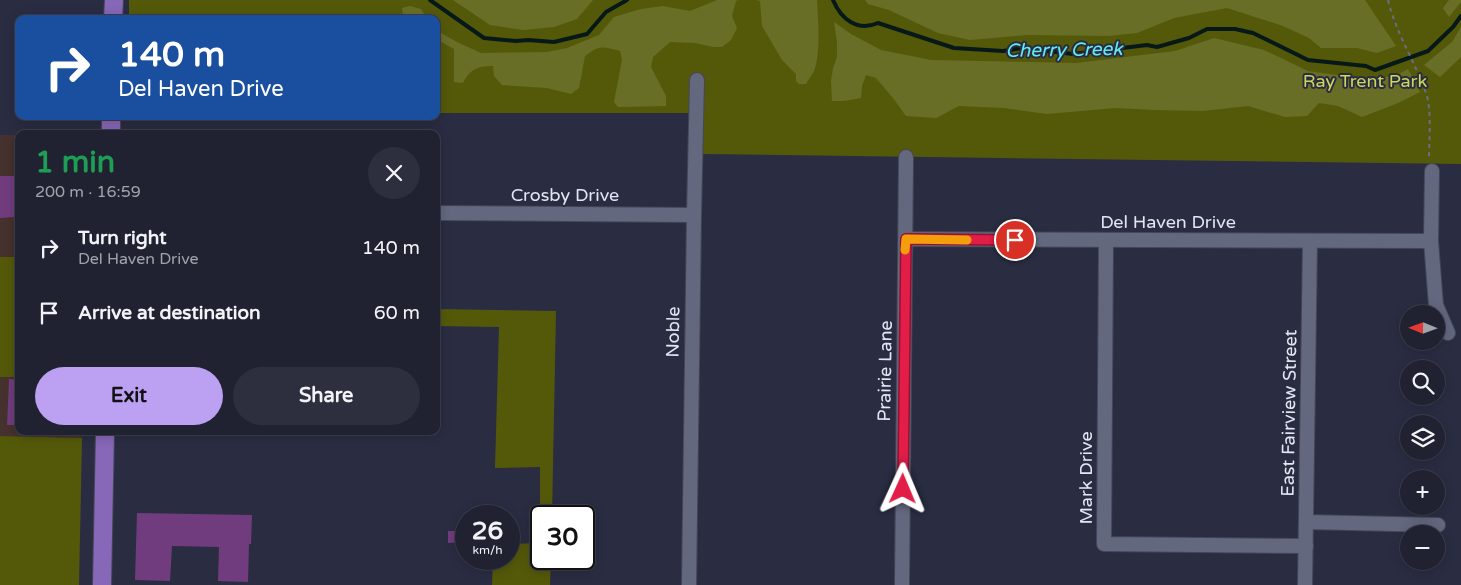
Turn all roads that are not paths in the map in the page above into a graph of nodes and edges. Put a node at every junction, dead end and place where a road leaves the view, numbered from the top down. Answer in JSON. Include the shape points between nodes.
{"nodes":[{"id":1,"x":114,"y":0,"type":"edge"},
{"id":2,"x":113,"y":15,"type":"edge"},
{"id":3,"x":697,"y":80,"type":"dead end"},
{"id":4,"x":906,"y":156,"type":"dead end"},
{"id":5,"x":1432,"y":171,"type":"road end"},
{"id":6,"x":440,"y":213,"type":"edge"},
{"id":7,"x":694,"y":215,"type":"junction"},
{"id":8,"x":906,"y":239,"type":"junction"},
{"id":9,"x":1106,"y":240,"type":"junction"},
{"id":10,"x":1310,"y":241,"type":"junction"},
{"id":11,"x":1431,"y":241,"type":"junction"},
{"id":12,"x":1448,"y":333,"type":"dead end"},
{"id":13,"x":105,"y":435,"type":"edge"},
{"id":14,"x":1306,"y":522,"type":"junction"},
{"id":15,"x":1438,"y":525,"type":"dead end"},
{"id":16,"x":1306,"y":546,"type":"junction"},
{"id":17,"x":102,"y":585,"type":"edge"},
{"id":18,"x":689,"y":585,"type":"edge"},
{"id":19,"x":902,"y":585,"type":"edge"},
{"id":20,"x":1305,"y":585,"type":"edge"}],
"edges":[{"from":1,"to":2,"type":"main road"},
{"from":3,"to":7,"type":"street","name":"Noble"},
{"from":4,"to":8,"type":"street","name":"Prairie Lane"},
{"from":5,"to":11,"type":"street"},
{"from":6,"to":7,"type":"street","name":"Crosby Drive"},
{"from":7,"to":18,"type":"street","name":"Noble"},
{"from":8,"to":9,"type":"street","name":"Del Haven Drive"},
{"from":8,"to":19,"type":"street","name":"Prairie Lane"},
{"from":9,"to":10,"type":"street","name":"Del Haven Drive"},
{"from":9,"to":16,"type":"street","name":"Mark Drive","via":[[1104,544]]},
{"from":10,"to":11,"type":"street","name":"Del Haven Drive"},
{"from":10,"to":14,"type":"street","name":"East Fairview Street"},
{"from":11,"to":12,"type":"street","via":[[1436,305]]},
{"from":13,"to":17,"type":"main road"},
{"from":14,"to":15,"type":"street"},
{"from":14,"to":16,"type":"street","name":"East Fairview Street"},
{"from":16,"to":20,"type":"street","name":"East Fairview Street"}]}
